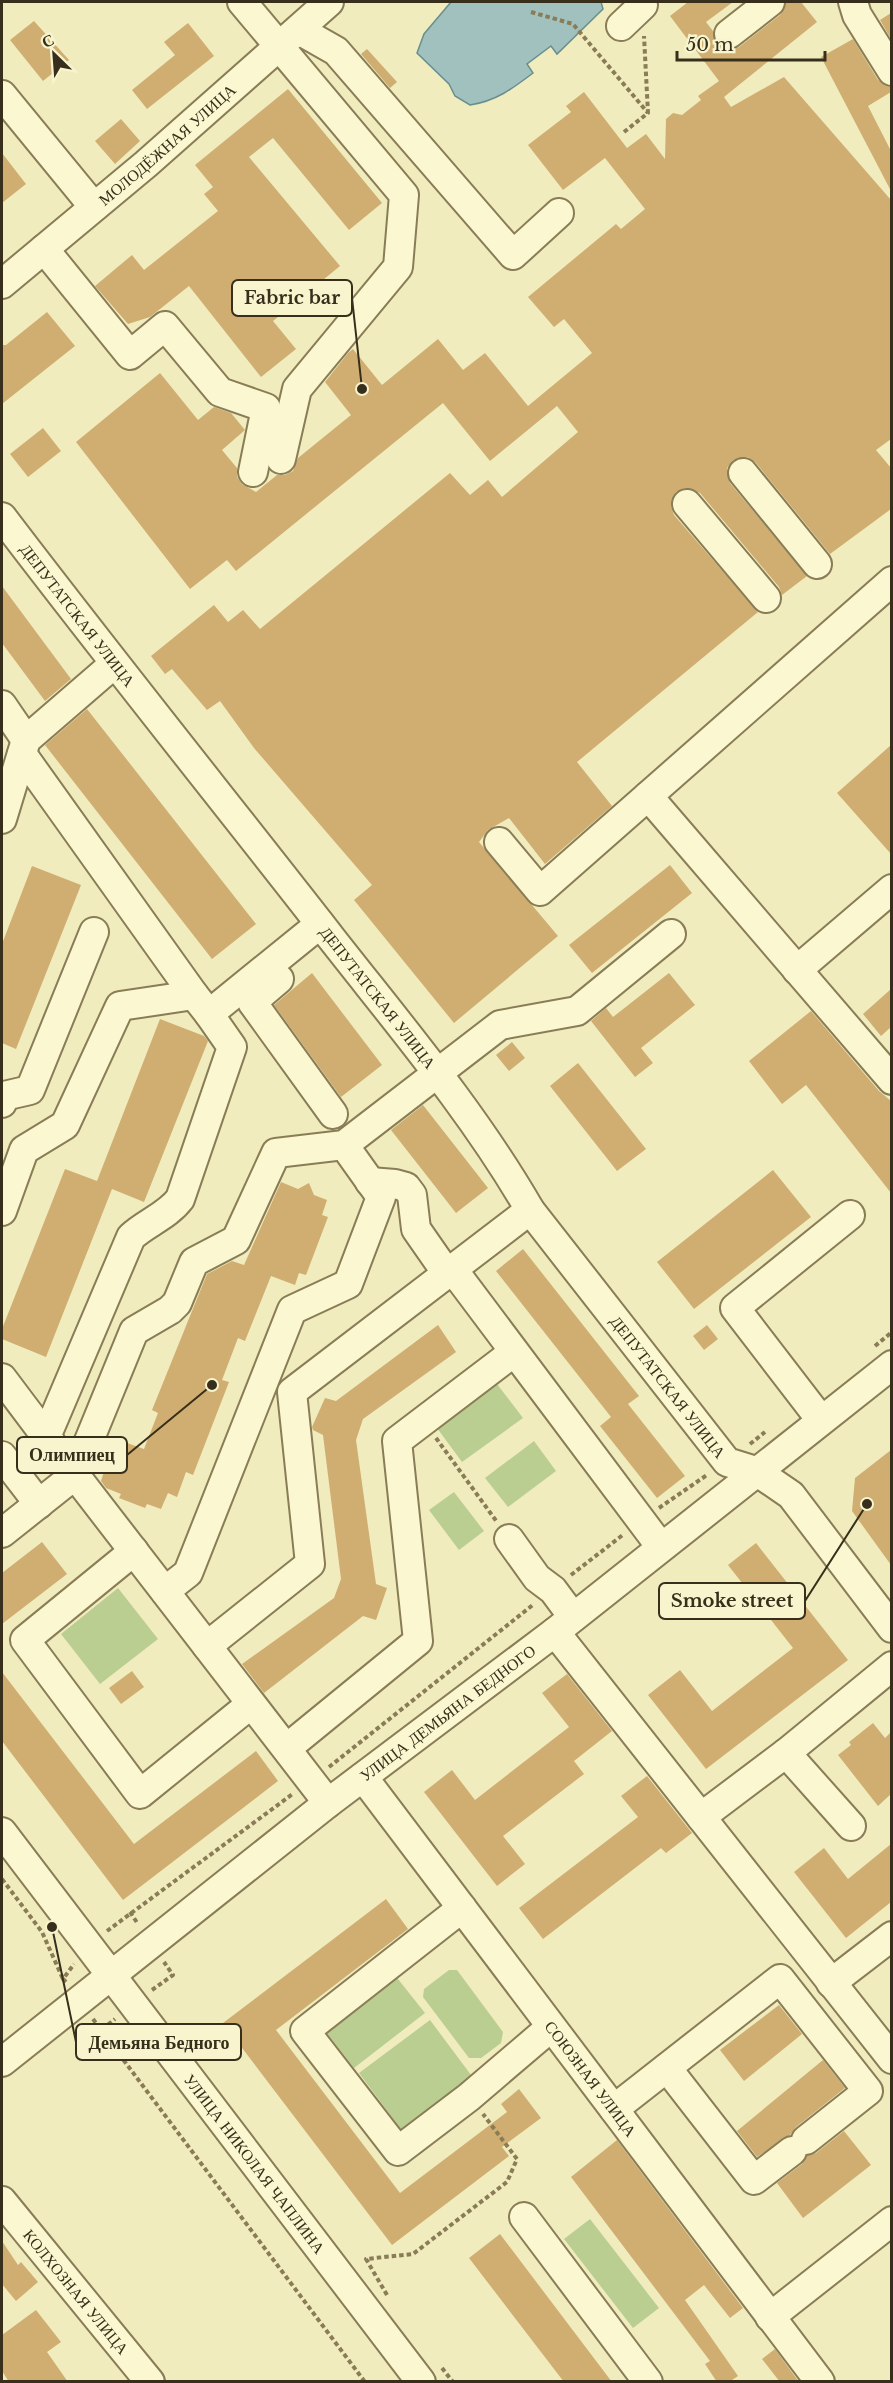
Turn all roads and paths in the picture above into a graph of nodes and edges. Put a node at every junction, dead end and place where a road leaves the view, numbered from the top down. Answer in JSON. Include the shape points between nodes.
{"nodes":[{"id":1,"x":242,"y":2,"type":"edge"},
{"id":2,"x":329,"y":2,"type":"edge"},
{"id":3,"x":770,"y":2,"type":"edge"},
{"id":4,"x":853,"y":2,"type":"edge"},
{"id":5,"x":641,"y":3,"type":"edge"},
{"id":6,"x":531,"y":12,"type":"dead end"},
{"id":7,"x":621,"y":26,"type":"dead end"},
{"id":8,"x":729,"y":34,"type":"dead end"},
{"id":9,"x":289,"y":39,"type":"junction"},
{"id":10,"x":891,"y":71,"type":"edge"},
{"id":11,"x":2,"y":95,"type":"edge"},
{"id":12,"x":648,"y":113,"type":"junction"},
{"id":13,"x":624,"y":132,"type":"dead end"},
{"id":14,"x":94,"y":207,"type":"junction"},
{"id":15,"x":559,"y":213,"type":"dead end"},
{"id":16,"x":45,"y":249,"type":"junction"},
{"id":17,"x":2,"y":285,"type":"edge"},
{"id":18,"x":281,"y":459,"type":"dead end"},
{"id":19,"x":253,"y":472,"type":"dead end"},
{"id":20,"x":743,"y":473,"type":"dead end"},
{"id":21,"x":687,"y":504,"type":"dead end"},
{"id":22,"x":2,"y":517,"type":"edge"},
{"id":23,"x":817,"y":564,"type":"dead end"},
{"id":24,"x":891,"y":581,"type":"edge"},
{"id":25,"x":766,"y":598,"type":"dead end"},
{"id":26,"x":114,"y":664,"type":"junction"},
{"id":27,"x":2,"y":705,"type":"edge"},
{"id":28,"x":24,"y":747,"type":"junction"},
{"id":29,"x":648,"y":796,"type":"junction"},
{"id":30,"x":2,"y":819,"type":"edge"},
{"id":31,"x":499,"y":842,"type":"dead end"},
{"id":32,"x":891,"y":889,"type":"edge"},
{"id":33,"x":94,"y":932,"type":"dead end"},
{"id":34,"x":326,"y":932,"type":"junction"},
{"id":35,"x":672,"y":934,"type":"dead end"},
{"id":36,"x":797,"y":970,"type":"junction"},
{"id":37,"x":202,"y":1005,"type":"junction"},
{"id":38,"x":436,"y":1072,"type":"junction"},
{"id":39,"x":891,"y":1080,"type":"edge"},
{"id":40,"x":2,"y":1103,"type":"edge"},
{"id":41,"x":333,"y":1114,"type":"dead end"},
{"id":42,"x":344,"y":1145,"type":"junction"},
{"id":43,"x":370,"y":1182,"type":"junction"},
{"id":44,"x":530,"y":1210,"type":"junction"},
{"id":45,"x":2,"y":1211,"type":"edge"},
{"id":46,"x":850,"y":1215,"type":"dead end"},
{"id":47,"x":451,"y":1273,"type":"junction"},
{"id":48,"x":891,"y":1332,"type":"edge"},
{"id":49,"x":514,"y":1352,"type":"junction"},
{"id":50,"x":866,"y":1353,"type":"dead end"},
{"id":51,"x":891,"y":1365,"type":"edge"},
{"id":52,"x":2,"y":1378,"type":"edge"},
{"id":53,"x":821,"y":1420,"type":"junction"},
{"id":54,"x":423,"y":1421,"type":"junction"},
{"id":55,"x":774,"y":1426,"type":"dead end"},
{"id":56,"x":46,"y":1437,"type":"junction"},
{"id":57,"x":2,"y":1456,"type":"edge"},
{"id":58,"x":727,"y":1462,"type":"junction"},
{"id":59,"x":756,"y":1471,"type":"junction"},
{"id":60,"x":75,"y":1475,"type":"junction"},
{"id":61,"x":39,"y":1504,"type":"junction"},
{"id":62,"x":641,"y":1521,"type":"junction"},
{"id":63,"x":2,"y":1533,"type":"edge"},
{"id":64,"x":509,"y":1539,"type":"joint"},
{"id":65,"x":661,"y":1547,"type":"junction"},
{"id":66,"x":134,"y":1551,"type":"junction"},
{"id":67,"x":553,"y":1590,"type":"junction"},
{"id":68,"x":165,"y":1591,"type":"junction"},
{"id":69,"x":564,"y":1625,"type":"junction"},
{"id":70,"x":891,"y":1628,"type":"edge"},
{"id":71,"x":207,"y":1646,"type":"junction"},
{"id":72,"x":891,"y":1666,"type":"edge"},
{"id":73,"x":251,"y":1704,"type":"junction"},
{"id":74,"x":286,"y":1748,"type":"junction"},
{"id":75,"x":786,"y":1753,"type":"junction"},
{"id":76,"x":363,"y":1777,"type":"junction"},
{"id":77,"x":311,"y":1781,"type":"junction"},
{"id":78,"x":328,"y":1803,"type":"junction"},
{"id":79,"x":700,"y":1816,"type":"junction"},
{"id":80,"x":851,"y":1826,"type":"dead end"},
{"id":81,"x":2,"y":1832,"type":"edge"},
{"id":82,"x":2,"y":1879,"type":"edge"},
{"id":83,"x":462,"y":1908,"type":"junction"},
{"id":84,"x":130,"y":1912,"type":"dead end"},
{"id":85,"x":891,"y":1936,"type":"edge"},
{"id":86,"x":112,"y":1976,"type":"junction"},
{"id":87,"x":63,"y":1979,"type":"dead end"},
{"id":88,"x":831,"y":1983,"type":"junction"},
{"id":89,"x":551,"y":2027,"type":"junction"},
{"id":90,"x":101,"y":2030,"type":"dead end"},
{"id":91,"x":891,"y":2059,"type":"edge"},
{"id":92,"x":2,"y":2062,"type":"edge"},
{"id":93,"x":667,"y":2068,"type":"junction"},
{"id":94,"x":469,"y":2097,"type":"junction"},
{"id":95,"x":614,"y":2109,"type":"junction"},
{"id":96,"x":2,"y":2201,"type":"edge"},
{"id":97,"x":524,"y":2217,"type":"dead end"},
{"id":98,"x":891,"y":2221,"type":"edge"},
{"id":99,"x":366,"y":2259,"type":"dead end"},
{"id":100,"x":770,"y":2317,"type":"junction"},
{"id":101,"x":150,"y":2382,"type":"edge"},
{"id":102,"x":365,"y":2382,"type":"edge"},
{"id":103,"x":421,"y":2382,"type":"edge"},
{"id":104,"x":648,"y":2382,"type":"edge"},
{"id":105,"x":820,"y":2382,"type":"edge"}],
"edges":[{"from":1,"to":9,"type":"street"},
{"from":2,"to":9,"type":"street","name":"МОЛОДЁЖНАЯ УЛИЦА"},
{"from":3,"to":8,"type":"street"},
{"from":4,"to":10,"type":"street"},
{"from":5,"to":7,"type":"street"},
{"from":5,"to":12,"type":"path"},
{"from":6,"to":12,"type":"path","via":[[573,24]]},
{"from":9,"to":14,"type":"street","name":"МОЛОДЁЖНАЯ УЛИЦА"},
{"from":9,"to":15,"type":"street","via":[[336,51],[513,255]]},
{"from":9,"to":18,"type":"street","via":[[404,195],[398,267],[297,389]]},
{"from":11,"to":14,"type":"street"},
{"from":12,"to":13,"type":"path"},
{"from":14,"to":16,"type":"street","name":"МОЛОДЁЖНАЯ УЛИЦА"},
{"from":16,"to":17,"type":"street","name":"МОЛОДЁЖНАЯ УЛИЦА"},
{"from":16,"to":19,"type":"street","via":[[130,355],[165,326],[220,392],[266,408]]},
{"from":20,"to":23,"type":"street"},
{"from":21,"to":25,"type":"street"},
{"from":22,"to":26,"type":"street","name":"ДЕПУТАТСКАЯ УЛИЦА"},
{"from":24,"to":29,"type":"street"},
{"from":26,"to":28,"type":"street"},
{"from":26,"to":34,"type":"street","name":"ДЕПУТАТСКАЯ УЛИЦА"},
{"from":27,"to":28,"type":"street"},
{"from":28,"to":30,"type":"street"},
{"from":28,"to":37,"type":"street"},
{"from":29,"to":31,"type":"street","via":[[540,891]]},
{"from":29,"to":36,"type":"street"},
{"from":32,"to":36,"type":"street"},
{"from":33,"to":40,"type":"street","via":[[30,1090],[4,1096]]},
{"from":34,"to":37,"type":"street"},
{"from":34,"to":38,"type":"street","name":"ДЕПУТАТСКАЯ УЛИЦА"},
{"from":34,"to":41,"type":"street","via":[[252,1002]]},
{"from":35,"to":38,"type":"street","via":[[577,1011],[500,1025]]},
{"from":36,"to":39,"type":"street"},
{"from":37,"to":45,"type":"street","via":[[120,1005],[65,1125],[24,1150]]},
{"from":37,"to":56,"type":"street","via":[[232,1047],[180,1199],[174,1208],[131,1237]]},
{"from":38,"to":42,"type":"street"},
{"from":38,"to":44,"type":"street","name":"ДЕПУТАТСКАЯ УЛИЦА"},
{"from":42,"to":43,"type":"street"},
{"from":42,"to":60,"type":"street","via":[[276,1154],[236,1240],[194,1262],[177,1303],[134,1330]]},
{"from":43,"to":47,"type":"street","via":[[406,1188],[412,1195],[416,1229]]},
{"from":43,"to":68,"type":"street","via":[[381,1197],[348,1284],[292,1310],[188,1573]]},
{"from":44,"to":47,"type":"street"},
{"from":44,"to":58,"type":"street","name":"ДЕПУТАТСКАЯ УЛИЦА"},
{"from":46,"to":53,"type":"street","via":[[735,1308]]},
{"from":47,"to":49,"type":"street"},
{"from":47,"to":71,"type":"street","via":[[292,1392],[310,1564]]},
{"from":48,"to":50,"type":"path"},
{"from":49,"to":54,"type":"street"},
{"from":49,"to":62,"type":"street"},
{"from":51,"to":53,"type":"street","name":"УЛИЦА ДЕМЬЯНА БЕДНОГО"},
{"from":52,"to":56,"type":"street"},
{"from":53,"to":59,"type":"street","name":"УЛИЦА ДЕМЬЯНА БЕДНОГО"},
{"from":54,"to":64,"type":"path"},
{"from":54,"to":74,"type":"street","via":[[397,1441],[418,1641]]},
{"from":55,"to":58,"type":"path"},
{"from":56,"to":60,"type":"street"},
{"from":57,"to":61,"type":"street"},
{"from":58,"to":59,"type":"street","name":"ДЕПУТАТСКАЯ УЛИЦА"},
{"from":58,"to":62,"type":"path"},
{"from":59,"to":65,"type":"street","name":"УЛИЦА ДЕМЬЯНА БЕДНОГО"},
{"from":59,"to":70,"type":"street","name":"ДЕПУТАТСКАЯ УЛИЦА","via":[[791,1495]]},
{"from":60,"to":61,"type":"street"},
{"from":60,"to":66,"type":"street"},
{"from":61,"to":63,"type":"street"},
{"from":62,"to":65,"type":"street"},
{"from":62,"to":67,"type":"path"},
{"from":64,"to":67,"type":"street","via":[[537,1578]]},
{"from":65,"to":69,"type":"street","name":"УЛИЦА ДЕМЬЯНА БЕДНОГО"},
{"from":66,"to":68,"type":"street"},
{"from":66,"to":73,"type":"street","via":[[25,1640],[140,1794]]},
{"from":67,"to":69,"type":"street"},
{"from":67,"to":77,"type":"path"},
{"from":68,"to":71,"type":"street"},
{"from":69,"to":76,"type":"street","name":"УЛИЦА ДЕМЬЯНА БЕДНОГО"},
{"from":69,"to":79,"type":"street"},
{"from":71,"to":73,"type":"street"},
{"from":72,"to":75,"type":"street"},
{"from":73,"to":74,"type":"street"},
{"from":74,"to":77,"type":"street"},
{"from":75,"to":79,"type":"street"},
{"from":75,"to":80,"type":"street"},
{"from":76,"to":78,"type":"street","name":"УЛИЦА ДЕМЬЯНА БЕДНОГО"},
{"from":76,"to":83,"type":"street","name":"СОЮЗНАЯ УЛИЦА"},
{"from":77,"to":78,"type":"street"},
{"from":77,"to":84,"type":"path"},
{"from":78,"to":86,"type":"street","name":"УЛИЦА ДЕМЬЯНА БЕДНОГО"},
{"from":79,"to":88,"type":"street"},
{"from":81,"to":86,"type":"street","name":"УЛИЦА НИКОЛАЯ ЧАПЛИНА"},
{"from":82,"to":87,"type":"path","via":[[42,1932]]},
{"from":83,"to":89,"type":"street","name":"СОЮЗНАЯ УЛИЦА"},
{"from":83,"to":94,"type":"street","via":[[305,2031],[398,2151]]},
{"from":85,"to":88,"type":"street"},
{"from":86,"to":92,"type":"street","name":"УЛИЦА ДЕМЬЯНА БЕДНОГО"},
{"from":86,"to":103,"type":"street","name":"УЛИЦА НИКОЛАЯ ЧАПЛИНА"},
{"from":88,"to":91,"type":"street"},
{"from":89,"to":94,"type":"street"},
{"from":89,"to":95,"type":"street","name":"СОЮЗНАЯ УЛИЦА"},
{"from":90,"to":102,"type":"path"},
{"from":93,"to":93,"type":"street","via":[[780,1979],[868,2091],[754,2180]]},
{"from":93,"to":95,"type":"street"},
{"from":94,"to":99,"type":"path","via":[[517,2159],[507,2182],[413,2254]]},
{"from":95,"to":100,"type":"street","name":"СОЮЗНАЯ УЛИЦА"},
{"from":96,"to":101,"type":"street","name":"КОЛХОЗНАЯ УЛИЦА"},
{"from":97,"to":104,"type":"street"},
{"from":98,"to":100,"type":"street"},
{"from":100,"to":105,"type":"street","name":"СОЮЗНАЯ УЛИЦА"}]}
